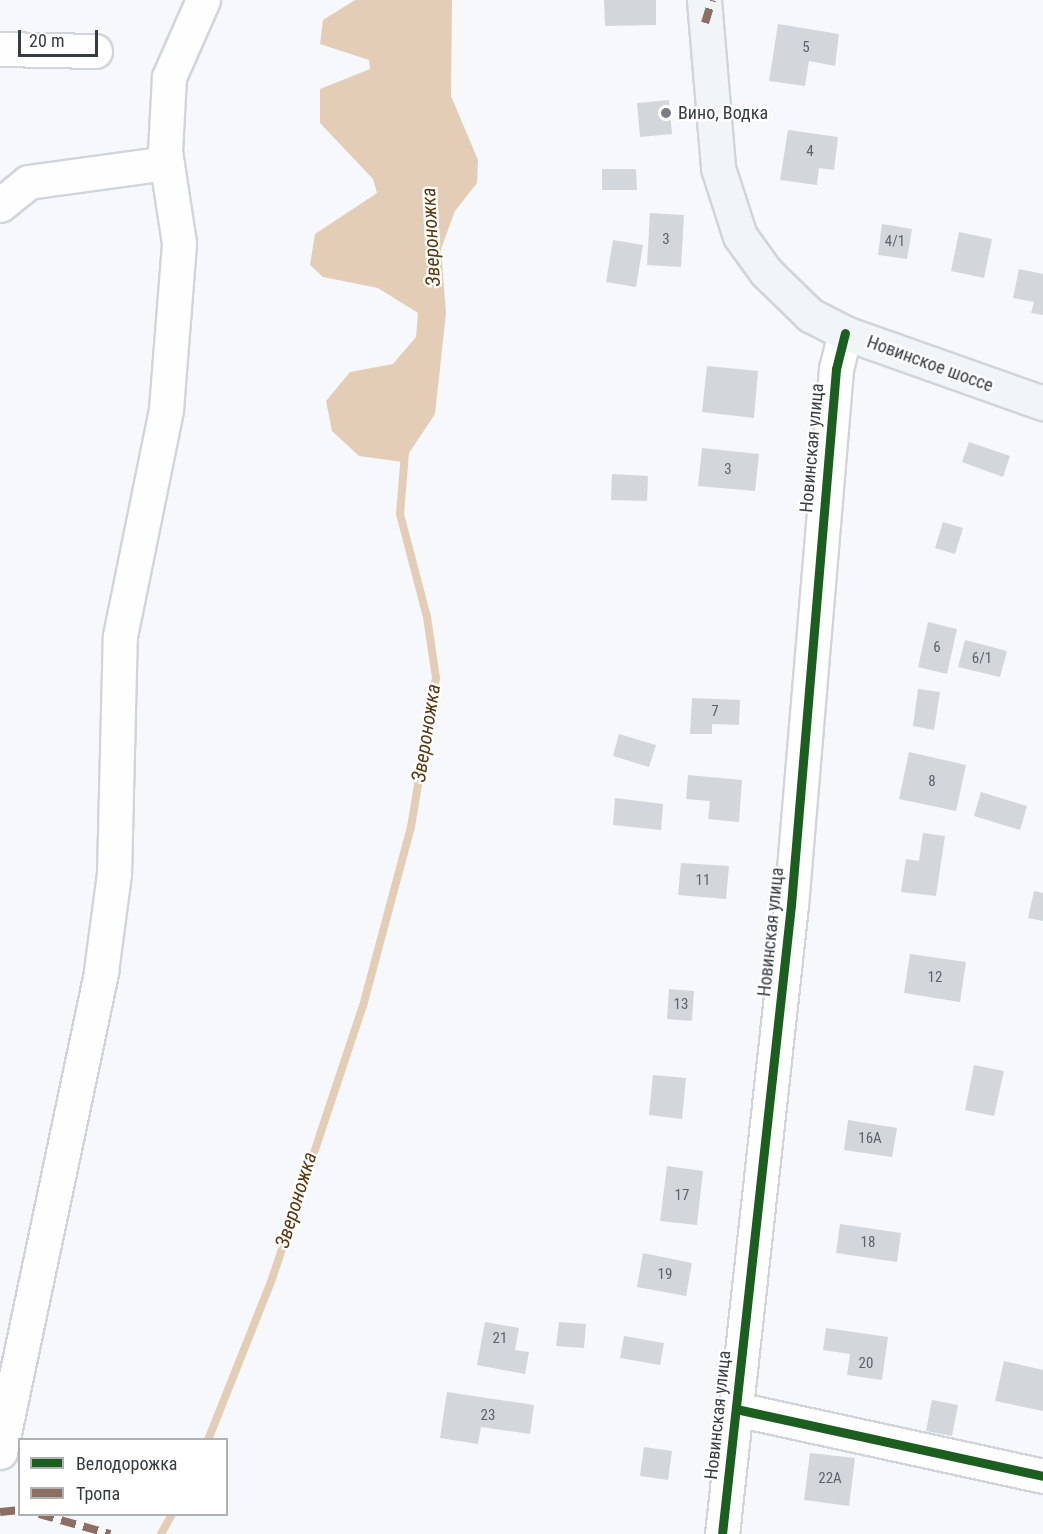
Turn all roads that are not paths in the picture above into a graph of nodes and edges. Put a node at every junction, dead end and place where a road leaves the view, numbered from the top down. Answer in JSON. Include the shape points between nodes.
{"nodes":[{"id":1,"x":202,"y":0,"type":"edge"},
{"id":2,"x":704,"y":0,"type":"edge"},
{"id":3,"x":0,"y":49,"type":"edge"},
{"id":4,"x":95,"y":51,"type":"dead end"},
{"id":5,"x":167,"y":163,"type":"junction"},
{"id":6,"x":0,"y":205,"type":"edge"},
{"id":7,"x":845,"y":333,"type":"junction"},
{"id":8,"x":1043,"y":404,"type":"edge"},
{"id":9,"x":736,"y":1409,"type":"junction"},
{"id":10,"x":0,"y":1452,"type":"edge"},
{"id":11,"x":1043,"y":1476,"type":"edge"},
{"id":12,"x":722,"y":1534,"type":"edge"}],
"edges":[{"from":1,"to":5,"type":"street","via":[[170,77]]},
{"from":2,"to":7,"type":"main road","name":"Новинское шоссе","via":[[718,168],[740,236],[766,272],[810,315]]},
{"from":3,"to":4,"type":"street"},
{"from":5,"to":6,"type":"street","via":[[28,182]]},
{"from":5,"to":10,"type":"street","via":[[179,243],[166,409],[118,656],[114,874],[84,1061]]},
{"from":7,"to":8,"type":"main road","name":"Новинское шоссе"},
{"from":7,"to":9,"type":"street","name":"Новинская улица","via":[[836,369],[791,905]]},
{"from":9,"to":11,"type":"street"},
{"from":9,"to":12,"type":"street","name":"Новинская улица"}]}
